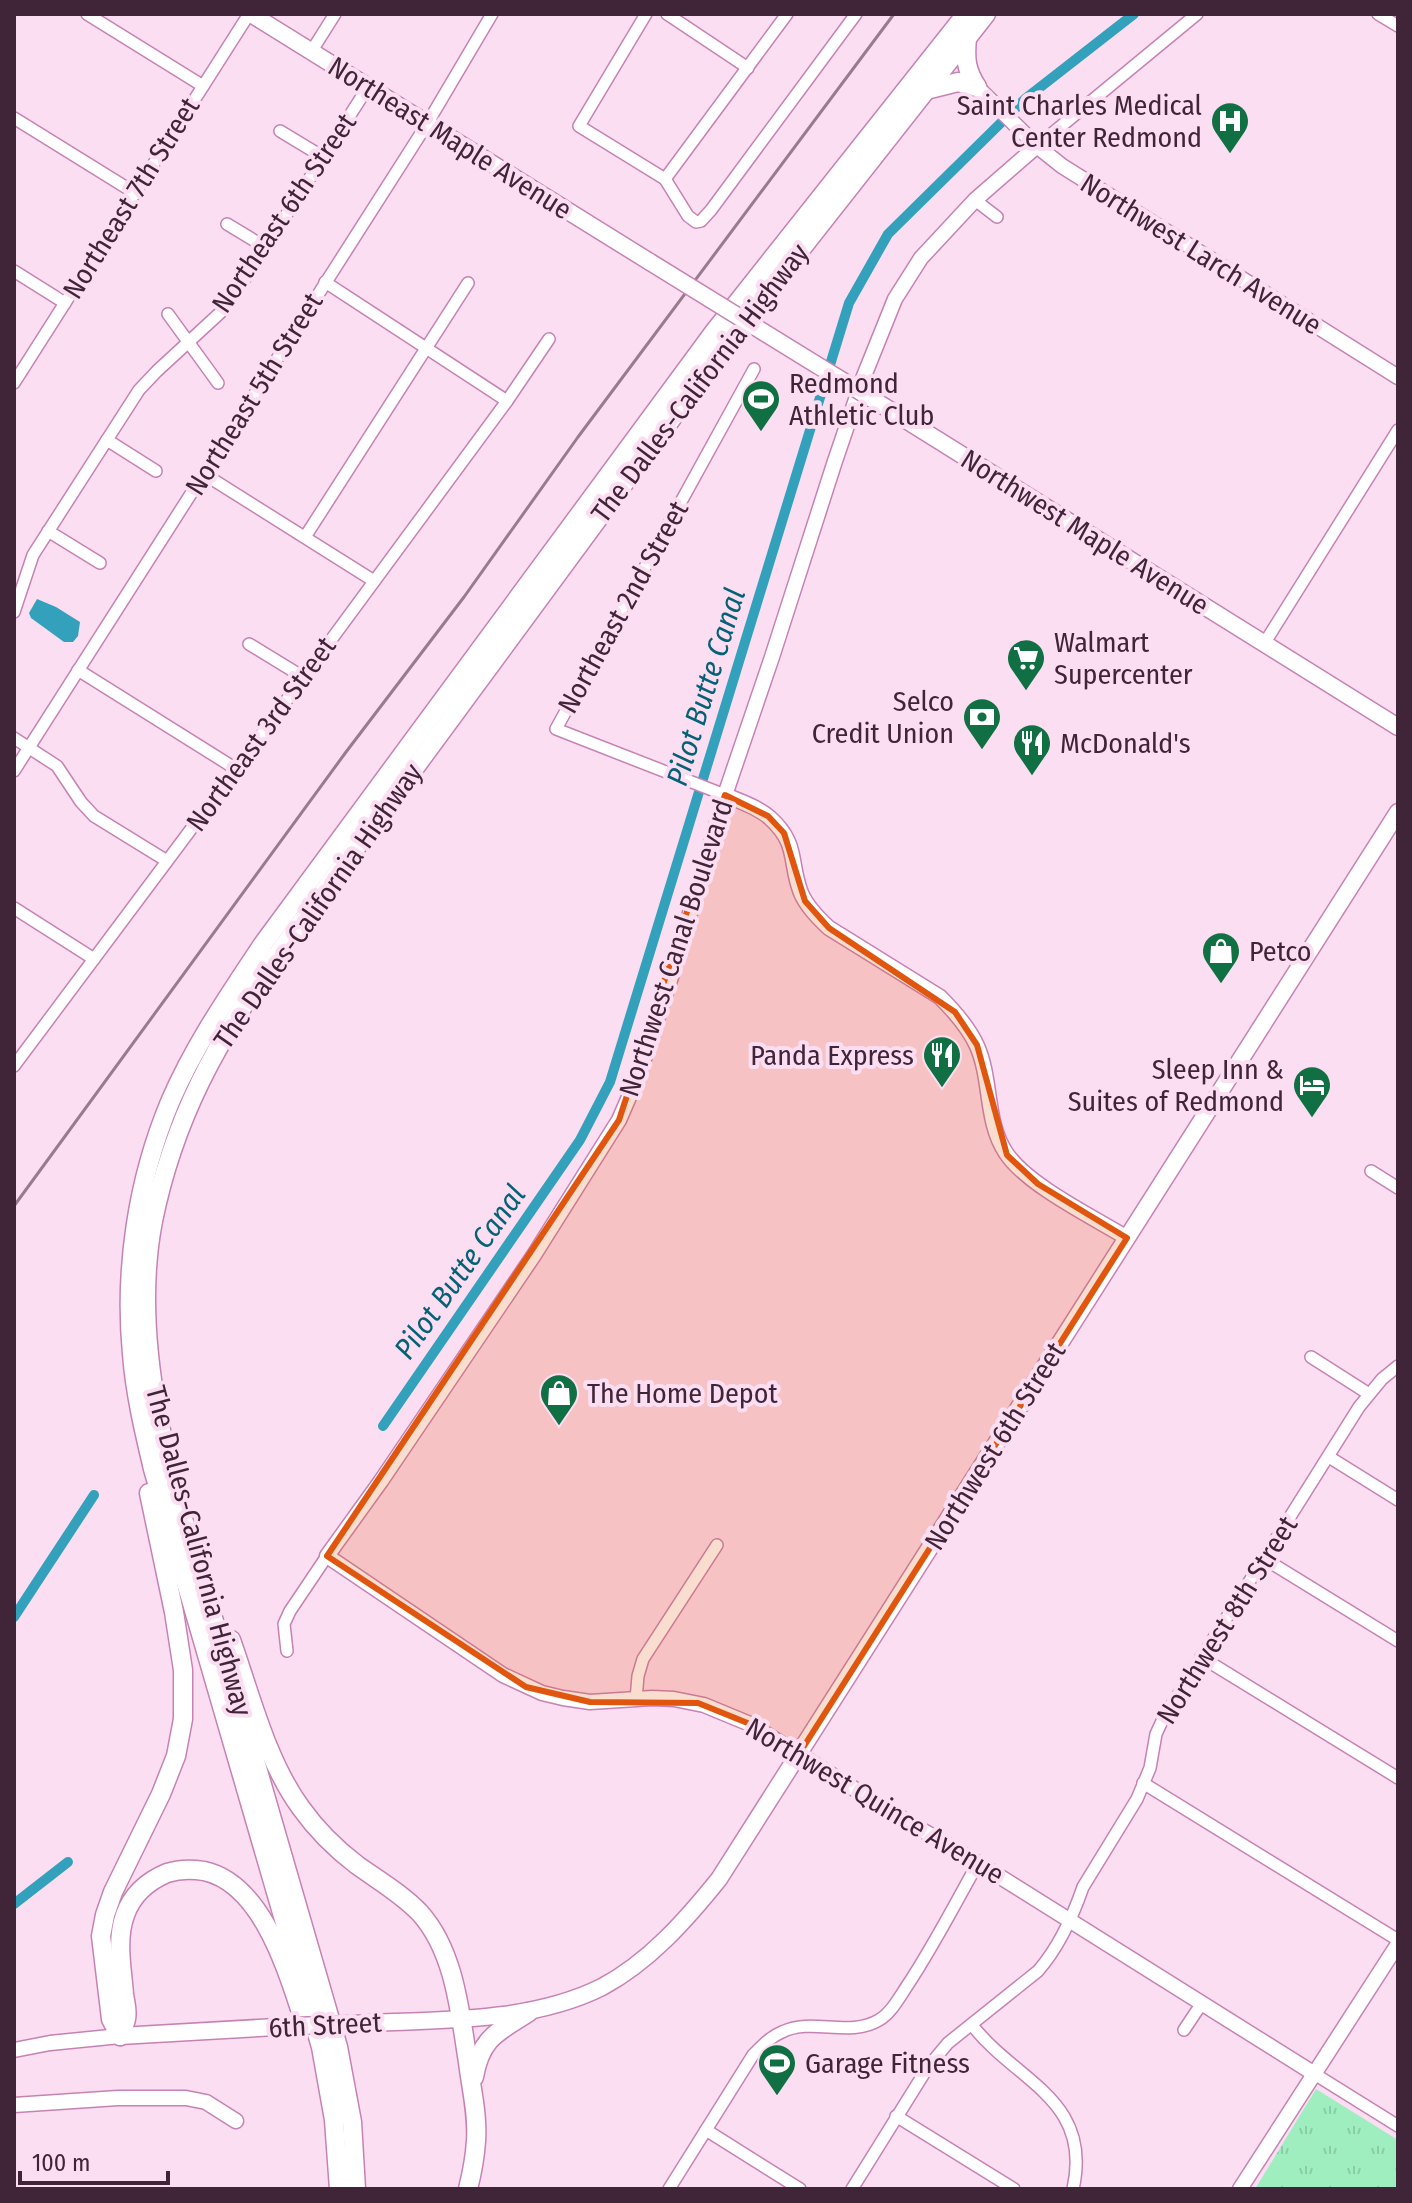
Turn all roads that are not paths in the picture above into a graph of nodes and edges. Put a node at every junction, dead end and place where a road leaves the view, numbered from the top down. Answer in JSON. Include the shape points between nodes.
{"nodes":[{"id":1,"x":87,"y":14,"type":"edge"},
{"id":2,"x":250,"y":14,"type":"edge"},
{"id":3,"x":335,"y":14,"type":"edge"},
{"id":4,"x":492,"y":14,"type":"edge"},
{"id":5,"x":646,"y":14,"type":"edge"},
{"id":6,"x":667,"y":14,"type":"edge"},
{"id":7,"x":787,"y":14,"type":"edge"},
{"id":8,"x":856,"y":14,"type":"edge"},
{"id":9,"x":966,"y":14,"type":"edge"},
{"id":10,"x":986,"y":14,"type":"edge"},
{"id":11,"x":1197,"y":14,"type":"edge"},
{"id":12,"x":1378,"y":14,"type":"edge"},
{"id":13,"x":1398,"y":26,"type":"edge"},
{"id":14,"x":967,"y":38,"type":"junction"},
{"id":15,"x":311,"y":52,"type":"junction"},
{"id":16,"x":748,"y":68,"type":"junction"},
{"id":17,"x":203,"y":86,"type":"junction"},
{"id":18,"x":368,"y":87,"type":"junction"},
{"id":19,"x":977,"y":87,"type":"junction"},
{"id":20,"x":926,"y":90,"type":"junction"},
{"id":21,"x":14,"y":118,"type":"edge"},
{"id":22,"x":427,"y":124,"type":"junction"},
{"id":23,"x":280,"y":131,"type":"dead end"},
{"id":24,"x":1037,"y":146,"type":"junction"},
{"id":25,"x":323,"y":157,"type":"junction"},
{"id":26,"x":665,"y":179,"type":"junction"},
{"id":27,"x":135,"y":193,"type":"junction"},
{"id":28,"x":975,"y":200,"type":"junction"},
{"id":29,"x":997,"y":217,"type":"dead end"},
{"id":30,"x":227,"y":224,"type":"dead end"},
{"id":31,"x":265,"y":247,"type":"junction"},
{"id":32,"x":650,"y":262,"type":"joint"},
{"id":33,"x":14,"y":271,"type":"edge"},
{"id":34,"x":325,"y":282,"type":"junction"},
{"id":35,"x":468,"y":283,"type":"dead end"},
{"id":36,"x":65,"y":303,"type":"junction"},
{"id":37,"x":168,"y":314,"type":"dead end"},
{"id":38,"x":549,"y":339,"type":"dead end"},
{"id":39,"x":189,"y":342,"type":"junction"},
{"id":40,"x":426,"y":348,"type":"junction"},
{"id":41,"x":754,"y":369,"type":"dead end"},
{"id":42,"x":1398,"y":377,"type":"edge"},
{"id":43,"x":14,"y":383,"type":"edge"},
{"id":44,"x":218,"y":383,"type":"dead end"},
{"id":45,"x":507,"y":401,"type":"junction"},
{"id":46,"x":1398,"y":430,"type":"edge"},
{"id":47,"x":107,"y":440,"type":"junction"},
{"id":48,"x":156,"y":471,"type":"dead end"},
{"id":49,"x":204,"y":474,"type":"junction"},
{"id":50,"x":48,"y":531,"type":"junction"},
{"id":51,"x":305,"y":537,"type":"junction"},
{"id":52,"x":100,"y":563,"type":"dead end"},
{"id":53,"x":374,"y":581,"type":"junction"},
{"id":54,"x":14,"y":612,"type":"edge"},
{"id":55,"x":249,"y":644,"type":"dead end"},
{"id":56,"x":1264,"y":644,"type":"junction"},
{"id":57,"x":78,"y":670,"type":"junction"},
{"id":58,"x":303,"y":677,"type":"junction"},
{"id":59,"x":1398,"y":727,"type":"edge"},
{"id":60,"x":14,"y":738,"type":"edge"},
{"id":61,"x":29,"y":748,"type":"junction"},
{"id":62,"x":236,"y":769,"type":"junction"},
{"id":63,"x":14,"y":771,"type":"edge"},
{"id":64,"x":721,"y":793,"type":"junction"},
{"id":65,"x":1398,"y":812,"type":"edge"},
{"id":66,"x":167,"y":861,"type":"junction"},
{"id":67,"x":14,"y":908,"type":"edge"},
{"id":68,"x":94,"y":959,"type":"junction"},
{"id":69,"x":16,"y":1060,"type":"edge"},
{"id":70,"x":1371,"y":1171,"type":"dead end"},
{"id":71,"x":1398,"y":1188,"type":"edge"},
{"id":72,"x":1127,"y":1238,"type":"junction"},
{"id":73,"x":1311,"y":1357,"type":"dead end"},
{"id":74,"x":1398,"y":1366,"type":"edge"},
{"id":75,"x":1369,"y":1394,"type":"junction"},
{"id":76,"x":139,"y":1407,"type":"junction"},
{"id":77,"x":1329,"y":1457,"type":"junction"},
{"id":78,"x":1398,"y":1500,"type":"edge"},
{"id":79,"x":183,"y":1515,"type":"junction"},
{"id":80,"x":717,"y":1545,"type":"dead end"},
{"id":81,"x":327,"y":1556,"type":"junction"},
{"id":82,"x":1263,"y":1558,"type":"junction"},
{"id":83,"x":1398,"y":1641,"type":"edge"},
{"id":84,"x":287,"y":1651,"type":"dead end"},
{"id":85,"x":1201,"y":1657,"type":"junction"},
{"id":86,"x":636,"y":1699,"type":"junction"},
{"id":87,"x":799,"y":1754,"type":"junction"},
{"id":88,"x":1398,"y":1778,"type":"edge"},
{"id":89,"x":1143,"y":1783,"type":"junction"},
{"id":90,"x":978,"y":1863,"type":"junction"},
{"id":91,"x":1068,"y":1919,"type":"junction"},
{"id":92,"x":1398,"y":1942,"type":"edge"},
{"id":93,"x":1202,"y":2003,"type":"junction"},
{"id":94,"x":529,"y":2012,"type":"junction"},
{"id":95,"x":461,"y":2018,"type":"junction"},
{"id":96,"x":972,"y":2025,"type":"junction"},
{"id":97,"x":1184,"y":2030,"type":"dead end"},
{"id":98,"x":120,"y":2036,"type":"junction"},
{"id":99,"x":14,"y":2050,"type":"edge"},
{"id":100,"x":1313,"y":2073,"type":"junction"},
{"id":101,"x":473,"y":2083,"type":"junction"},
{"id":102,"x":14,"y":2105,"type":"edge"},
{"id":103,"x":896,"y":2116,"type":"junction"},
{"id":104,"x":334,"y":2120,"type":"junction"},
{"id":105,"x":236,"y":2121,"type":"dead end"},
{"id":106,"x":1398,"y":2126,"type":"edge"},
{"id":107,"x":706,"y":2130,"type":"junction"},
{"id":108,"x":339,"y":2189,"type":"edge"},
{"id":109,"x":356,"y":2189,"type":"edge"},
{"id":110,"x":468,"y":2189,"type":"edge"},
{"id":111,"x":669,"y":2189,"type":"edge"},
{"id":112,"x":800,"y":2189,"type":"edge"},
{"id":113,"x":852,"y":2189,"type":"edge"},
{"id":114,"x":1014,"y":2189,"type":"edge"},
{"id":115,"x":1073,"y":2189,"type":"edge"},
{"id":116,"x":1240,"y":2189,"type":"edge"}],
"edges":[{"from":1,"to":17,"type":"street"},
{"from":2,"to":15,"type":"main road","name":"Northeast Maple Avenue"},
{"from":2,"to":17,"type":"street","name":"Northeast 7th Street"},
{"from":3,"to":15,"type":"street"},
{"from":4,"to":22,"type":"street","name":"Northeast 5th Street"},
{"from":5,"to":26,"type":"street","via":[[579,126]]},
{"from":6,"to":16,"type":"street"},
{"from":7,"to":16,"type":"street"},
{"from":8,"to":26,"type":"street","via":[[704,218],[696,222],[688,216]]},
{"from":9,"to":76,"type":"highway","name":"The Dalles-California Highway","via":[[714,332],[221,1007],[170,1103],[136,1223],[130,1279]]},
{"from":10,"to":14,"type":"highway","name":"The Dalles-California Highway"},
{"from":11,"to":24,"type":"street","name":"Northwest Canal Boulevard"},
{"from":12,"to":13,"type":"street"},
{"from":14,"to":19,"type":"highway","via":[[967,72]]},
{"from":14,"to":20,"type":"highway","name":"The Dalles-California Highway"},
{"from":15,"to":18,"type":"main road","name":"Northeast Maple Avenue"},
{"from":16,"to":26,"type":"street"},
{"from":17,"to":27,"type":"street","name":"Northeast 7th Street"},
{"from":18,"to":22,"type":"main road","name":"Northeast Maple Avenue"},
{"from":18,"to":25,"type":"street","name":"Northeast 6th Street"},
{"from":19,"to":20,"type":"highway","via":[[958,82]]},
{"from":19,"to":24,"type":"street","name":"Northwest Larch Avenue"},
{"from":20,"to":79,"type":"highway","name":"The Dalles-California Highway","via":[[719,355],[277,955],[210,1060],[167,1161],[147,1283],[156,1407]]},
{"from":21,"to":27,"type":"street"},
{"from":22,"to":32,"type":"main road","name":"Northeast Maple Avenue"},
{"from":22,"to":34,"type":"street","name":"Northeast 5th Street"},
{"from":23,"to":25,"type":"street"},
{"from":24,"to":28,"type":"street","name":"Northwest Canal Boulevard"},
{"from":24,"to":42,"type":"street","name":"Northwest Larch Avenue","via":[[1086,183]]},
{"from":25,"to":31,"type":"street","name":"Northeast 6th Street"},
{"from":27,"to":36,"type":"street","name":"Northeast 7th Street"},
{"from":28,"to":29,"type":"street"},
{"from":28,"to":64,"type":"street","name":"Northwest Canal Boulevard","via":[[921,258],[895,299]]},
{"from":30,"to":31,"type":"street"},
{"from":31,"to":39,"type":"street","name":"Northeast 6th Street","via":[[221,312]]},
{"from":32,"to":56,"type":"main road","name":"Northwest Maple Avenue","bridge":true},
{"from":33,"to":36,"type":"street"},
{"from":34,"to":40,"type":"street"},
{"from":34,"to":49,"type":"street","name":"Northeast 5th Street"},
{"from":35,"to":40,"type":"street"},
{"from":36,"to":43,"type":"street","name":"Northeast 7th Street"},
{"from":37,"to":39,"type":"street"},
{"from":38,"to":45,"type":"street","name":"Northeast 3rd Street"},
{"from":39,"to":44,"type":"street"},
{"from":39,"to":47,"type":"street","name":"Northeast 6th Street","via":[[139,390]]},
{"from":40,"to":45,"type":"street"},
{"from":40,"to":51,"type":"street"},
{"from":41,"to":64,"type":"street","name":"Northeast 2nd Street","via":[[556,729]]},
{"from":45,"to":53,"type":"street","name":"Northeast 3rd Street"},
{"from":46,"to":56,"type":"street"},
{"from":47,"to":48,"type":"street"},
{"from":47,"to":50,"type":"street","name":"Northeast 6th Street"},
{"from":49,"to":51,"type":"street"},
{"from":49,"to":57,"type":"street","name":"Northeast 5th Street"},
{"from":50,"to":52,"type":"street"},
{"from":50,"to":54,"type":"street","name":"Northeast 6th Street","via":[[33,555]]},
{"from":51,"to":53,"type":"street"},
{"from":53,"to":58,"type":"street","name":"Northeast 3rd Street"},
{"from":55,"to":58,"type":"street"},
{"from":56,"to":59,"type":"main road","name":"Northwest Maple Avenue"},
{"from":57,"to":61,"type":"street","name":"Northeast 5th Street"},
{"from":57,"to":62,"type":"street"},
{"from":58,"to":62,"type":"street","name":"Northeast 3rd Street"},
{"from":60,"to":61,"type":"street"},
{"from":61,"to":63,"type":"street","name":"Northeast 5th Street"},
{"from":61,"to":66,"type":"street","via":[[57,766],[94,816]]},
{"from":62,"to":66,"type":"street","name":"Northeast 3rd Street"},
{"from":64,"to":72,"type":"street","via":[[768,816],[784,833],[800,890],[814,914],[955,1012],[977,1045],[998,1139],[1007,1155],[1038,1184]]},
{"from":64,"to":81,"type":"street","name":"Northwest Canal Boulevard","via":[[672,974],[619,1120],[534,1255]]},
{"from":65,"to":72,"type":"main road","name":"Northwest 6th Street"},
{"from":66,"to":68,"type":"street","name":"Northeast 3rd Street"},
{"from":67,"to":68,"type":"street"},
{"from":68,"to":69,"type":"street","name":"Northeast 3rd Street"},
{"from":70,"to":71,"type":"street"},
{"from":72,"to":87,"type":"main road","name":"Northwest 6th Street"},
{"from":73,"to":75,"type":"street"},
{"from":74,"to":75,"type":"street","name":"Northwest 8th Street"},
{"from":75,"to":77,"type":"street","name":"Northwest 8th Street"},
{"from":76,"to":98,"type":"highway","via":[[144,1469],[183,1670],[183,1719],[161,1794],[105,1915],[101,1936],[111,2019]]},
{"from":76,"to":104,"type":"highway","name":"The Dalles-California Highway","via":[[318,2034]]},
{"from":77,"to":78,"type":"street"},
{"from":77,"to":82,"type":"street","name":"Northwest 8th Street"},
{"from":79,"to":95,"type":"highway","via":[[283,1777],[322,1833],[420,1913],[438,1939]]},
{"from":79,"to":109,"type":"highway","name":"The Dalles-California Highway","via":[[338,2047],[352,2122]]},
{"from":80,"to":86,"type":"street","via":[[643,1659]]},
{"from":81,"to":84,"type":"street","name":"Northwest Canal Boulevard","via":[[284,1624]]},
{"from":81,"to":86,"type":"street","name":"Northwest Quince Avenue","via":[[526,1687],[590,1702]]},
{"from":82,"to":83,"type":"street"},
{"from":82,"to":85,"type":"street","name":"Northwest 8th Street"},
{"from":85,"to":88,"type":"street"},
{"from":85,"to":89,"type":"street","name":"Northwest 8th Street","via":[[1156,1734]]},
{"from":86,"to":87,"type":"street","name":"Northwest Quince Avenue","via":[[704,1705],[750,1724]]},
{"from":87,"to":90,"type":"street","name":"Northwest Quince Avenue"},
{"from":87,"to":94,"type":"main road","name":"Northwest 6th Street","via":[[719,1879],[687,1918],[602,1987]]},
{"from":89,"to":91,"type":"street","name":"Northwest 8th Street"},
{"from":89,"to":92,"type":"street"},
{"from":90,"to":91,"type":"street","name":"Northwest Quince Avenue"},
{"from":90,"to":107,"type":"street","via":[[921,1964],[880,2019],[860,2027],[785,2030],[766,2041]]},
{"from":91,"to":93,"type":"street","name":"Northwest Quince Avenue"},
{"from":91,"to":96,"type":"street","name":"Northwest 8th Street","via":[[1048,1960]]},
{"from":92,"to":100,"type":"street"},
{"from":93,"to":97,"type":"street"},
{"from":93,"to":100,"type":"street","name":"Northwest Quince Avenue"},
{"from":94,"to":95,"type":"main road","name":"6th Street"},
{"from":94,"to":101,"type":"highway","via":[[484,2045]]},
{"from":95,"to":98,"type":"main road","name":"6th Street","bridge":true},
{"from":95,"to":101,"type":"highway"},
{"from":96,"to":103,"type":"street","name":"Northwest 8th Street","via":[[948,2043]]},
{"from":96,"to":115,"type":"street","via":[[1063,2113],[1075,2139],[1078,2167]]},
{"from":98,"to":99,"type":"street"},
{"from":98,"to":104,"type":"highway","via":[[127,2017],[120,1946],[126,1910],[153,1879],[174,1870],[213,1873],[250,1901],[275,1945]]},
{"from":100,"to":106,"type":"street","name":"Northwest Quince Avenue"},
{"from":100,"to":116,"type":"street"},
{"from":101,"to":110,"type":"highway","via":[[476,2138]]},
{"from":102,"to":105,"type":"street","via":[[186,2098],[206,2102]]},
{"from":103,"to":113,"type":"street","name":"Northwest 8th Street"},
{"from":103,"to":114,"type":"street"},
{"from":104,"to":108,"type":"highway","name":"The Dalles-California Highway"},
{"from":107,"to":111,"type":"street"},
{"from":107,"to":112,"type":"street"}]}
